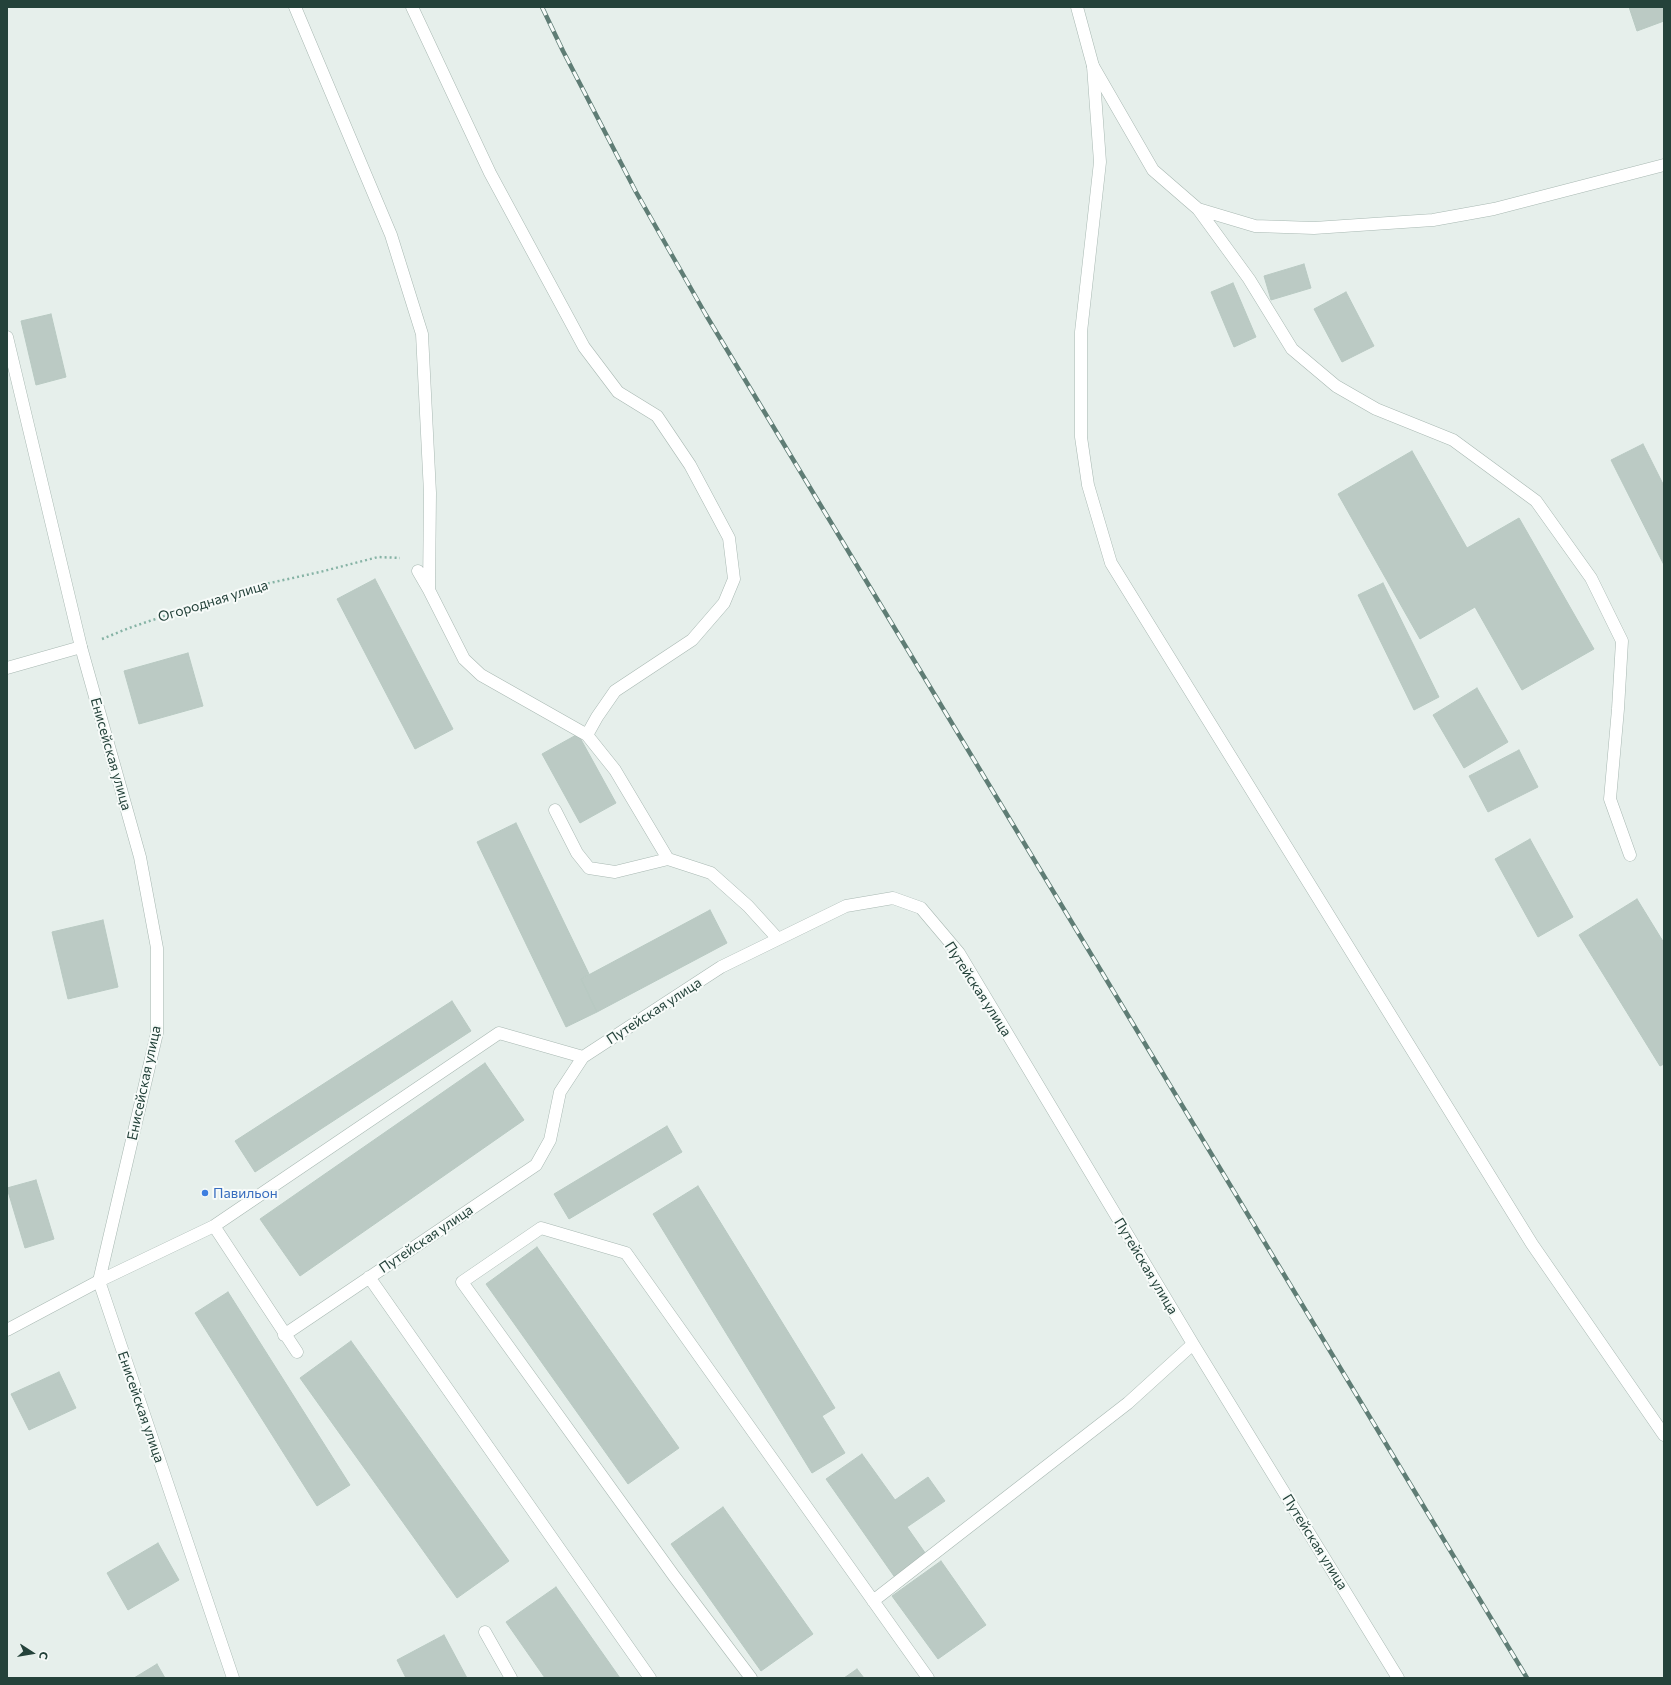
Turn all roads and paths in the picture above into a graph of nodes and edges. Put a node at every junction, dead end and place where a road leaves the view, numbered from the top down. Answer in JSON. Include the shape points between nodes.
{"nodes":[{"id":1,"x":295,"y":7,"type":"edge"},
{"id":2,"x":412,"y":7,"type":"edge"},
{"id":3,"x":1077,"y":7,"type":"edge"},
{"id":4,"x":1093,"y":66,"type":"junction"},
{"id":5,"x":1664,"y":165,"type":"edge"},
{"id":6,"x":1198,"y":209,"type":"junction"},
{"id":7,"x":7,"y":337,"type":"edge"},
{"id":8,"x":418,"y":571,"type":"joint"},
{"id":9,"x":429,"y":590,"type":"junction"},
{"id":10,"x":81,"y":647,"type":"junction"},
{"id":11,"x":7,"y":668,"type":"edge"},
{"id":12,"x":587,"y":735,"type":"junction"},
{"id":13,"x":555,"y":810,"type":"dead end"},
{"id":14,"x":1630,"y":855,"type":"dead end"},
{"id":15,"x":668,"y":859,"type":"junction"},
{"id":16,"x":778,"y":939,"type":"junction"},
{"id":17,"x":583,"y":1057,"type":"junction"},
{"id":18,"x":214,"y":1226,"type":"junction"},
{"id":19,"x":369,"y":1277,"type":"junction"},
{"id":20,"x":99,"y":1281,"type":"junction"},
{"id":21,"x":7,"y":1330,"type":"edge"},
{"id":22,"x":284,"y":1334,"type":"junction"},
{"id":23,"x":1193,"y":1344,"type":"junction"},
{"id":24,"x":297,"y":1352,"type":"dead end"},
{"id":25,"x":1664,"y":1435,"type":"edge"},
{"id":26,"x":873,"y":1601,"type":"junction"},
{"id":27,"x":485,"y":1632,"type":"dead end"},
{"id":28,"x":233,"y":1678,"type":"edge"},
{"id":29,"x":511,"y":1678,"type":"edge"},
{"id":30,"x":650,"y":1678,"type":"edge"},
{"id":31,"x":751,"y":1678,"type":"edge"},
{"id":32,"x":928,"y":1678,"type":"edge"},
{"id":33,"x":1398,"y":1678,"type":"edge"}],
"edges":[{"from":1,"to":9,"type":"street","via":[[391,236],[422,334],[430,493]]},
{"from":2,"to":12,"type":"street","via":[[490,173],[584,348],[618,392],[657,416],[690,466],[729,538],[734,579],[724,602],[692,640],[615,691]]},
{"from":3,"to":4,"type":"street"},
{"from":4,"to":6,"type":"street","via":[[1153,170]]},
{"from":4,"to":25,"type":"street","via":[[1100,162],[1081,332],[1081,437],[1088,485],[1111,563],[1532,1244]]},
{"from":5,"to":6,"type":"street","via":[[1494,209],[1433,220],[1314,228],[1255,226]]},
{"from":6,"to":14,"type":"street","via":[[1249,279],[1292,349],[1336,386],[1376,409],[1453,440],[1536,501],[1591,578],[1622,641],[1610,799]]},
{"from":7,"to":10,"type":"street","name":"Енисейская улица"},
{"from":8,"to":9,"type":"street"},
{"from":8,"to":10,"type":"path","name":"Огородная улица","via":[[405,558],[378,557],[247,588]]},
{"from":9,"to":12,"type":"street","via":[[464,659],[470,665],[481,675]]},
{"from":10,"to":11,"type":"street"},
{"from":10,"to":20,"type":"street","name":"Енисейская улица","via":[[140,857],[157,948],[157,1033]]},
{"from":12,"to":15,"type":"street","via":[[615,770]]},
{"from":13,"to":15,"type":"street","via":[[577,853],[589,868],[615,872]]},
{"from":15,"to":16,"type":"street","via":[[712,873],[748,906]]},
{"from":16,"to":17,"type":"street","name":"Путейская улица","via":[[721,967]]},
{"from":16,"to":23,"type":"street","name":"Путейская улица","via":[[846,906],[893,898],[921,908],[959,953]]},
{"from":17,"to":18,"type":"street","via":[[499,1033]]},
{"from":17,"to":19,"type":"street","name":"Путейская улица","via":[[560,1092],[550,1140],[536,1165]]},
{"from":18,"to":20,"type":"street"},
{"from":18,"to":22,"type":"street"},
{"from":19,"to":22,"type":"street","name":"Путейская улица"},
{"from":19,"to":30,"type":"street"},
{"from":20,"to":21,"type":"street"},
{"from":20,"to":28,"type":"street","name":"Енисейская улица"},
{"from":22,"to":24,"type":"street"},
{"from":23,"to":26,"type":"street","via":[[1128,1403]]},
{"from":23,"to":33,"type":"street","name":"Путейская улица"},
{"from":26,"to":31,"type":"street","via":[[626,1252],[541,1228],[462,1282],[674,1576]]},
{"from":26,"to":32,"type":"street"},
{"from":27,"to":29,"type":"street"}]}
